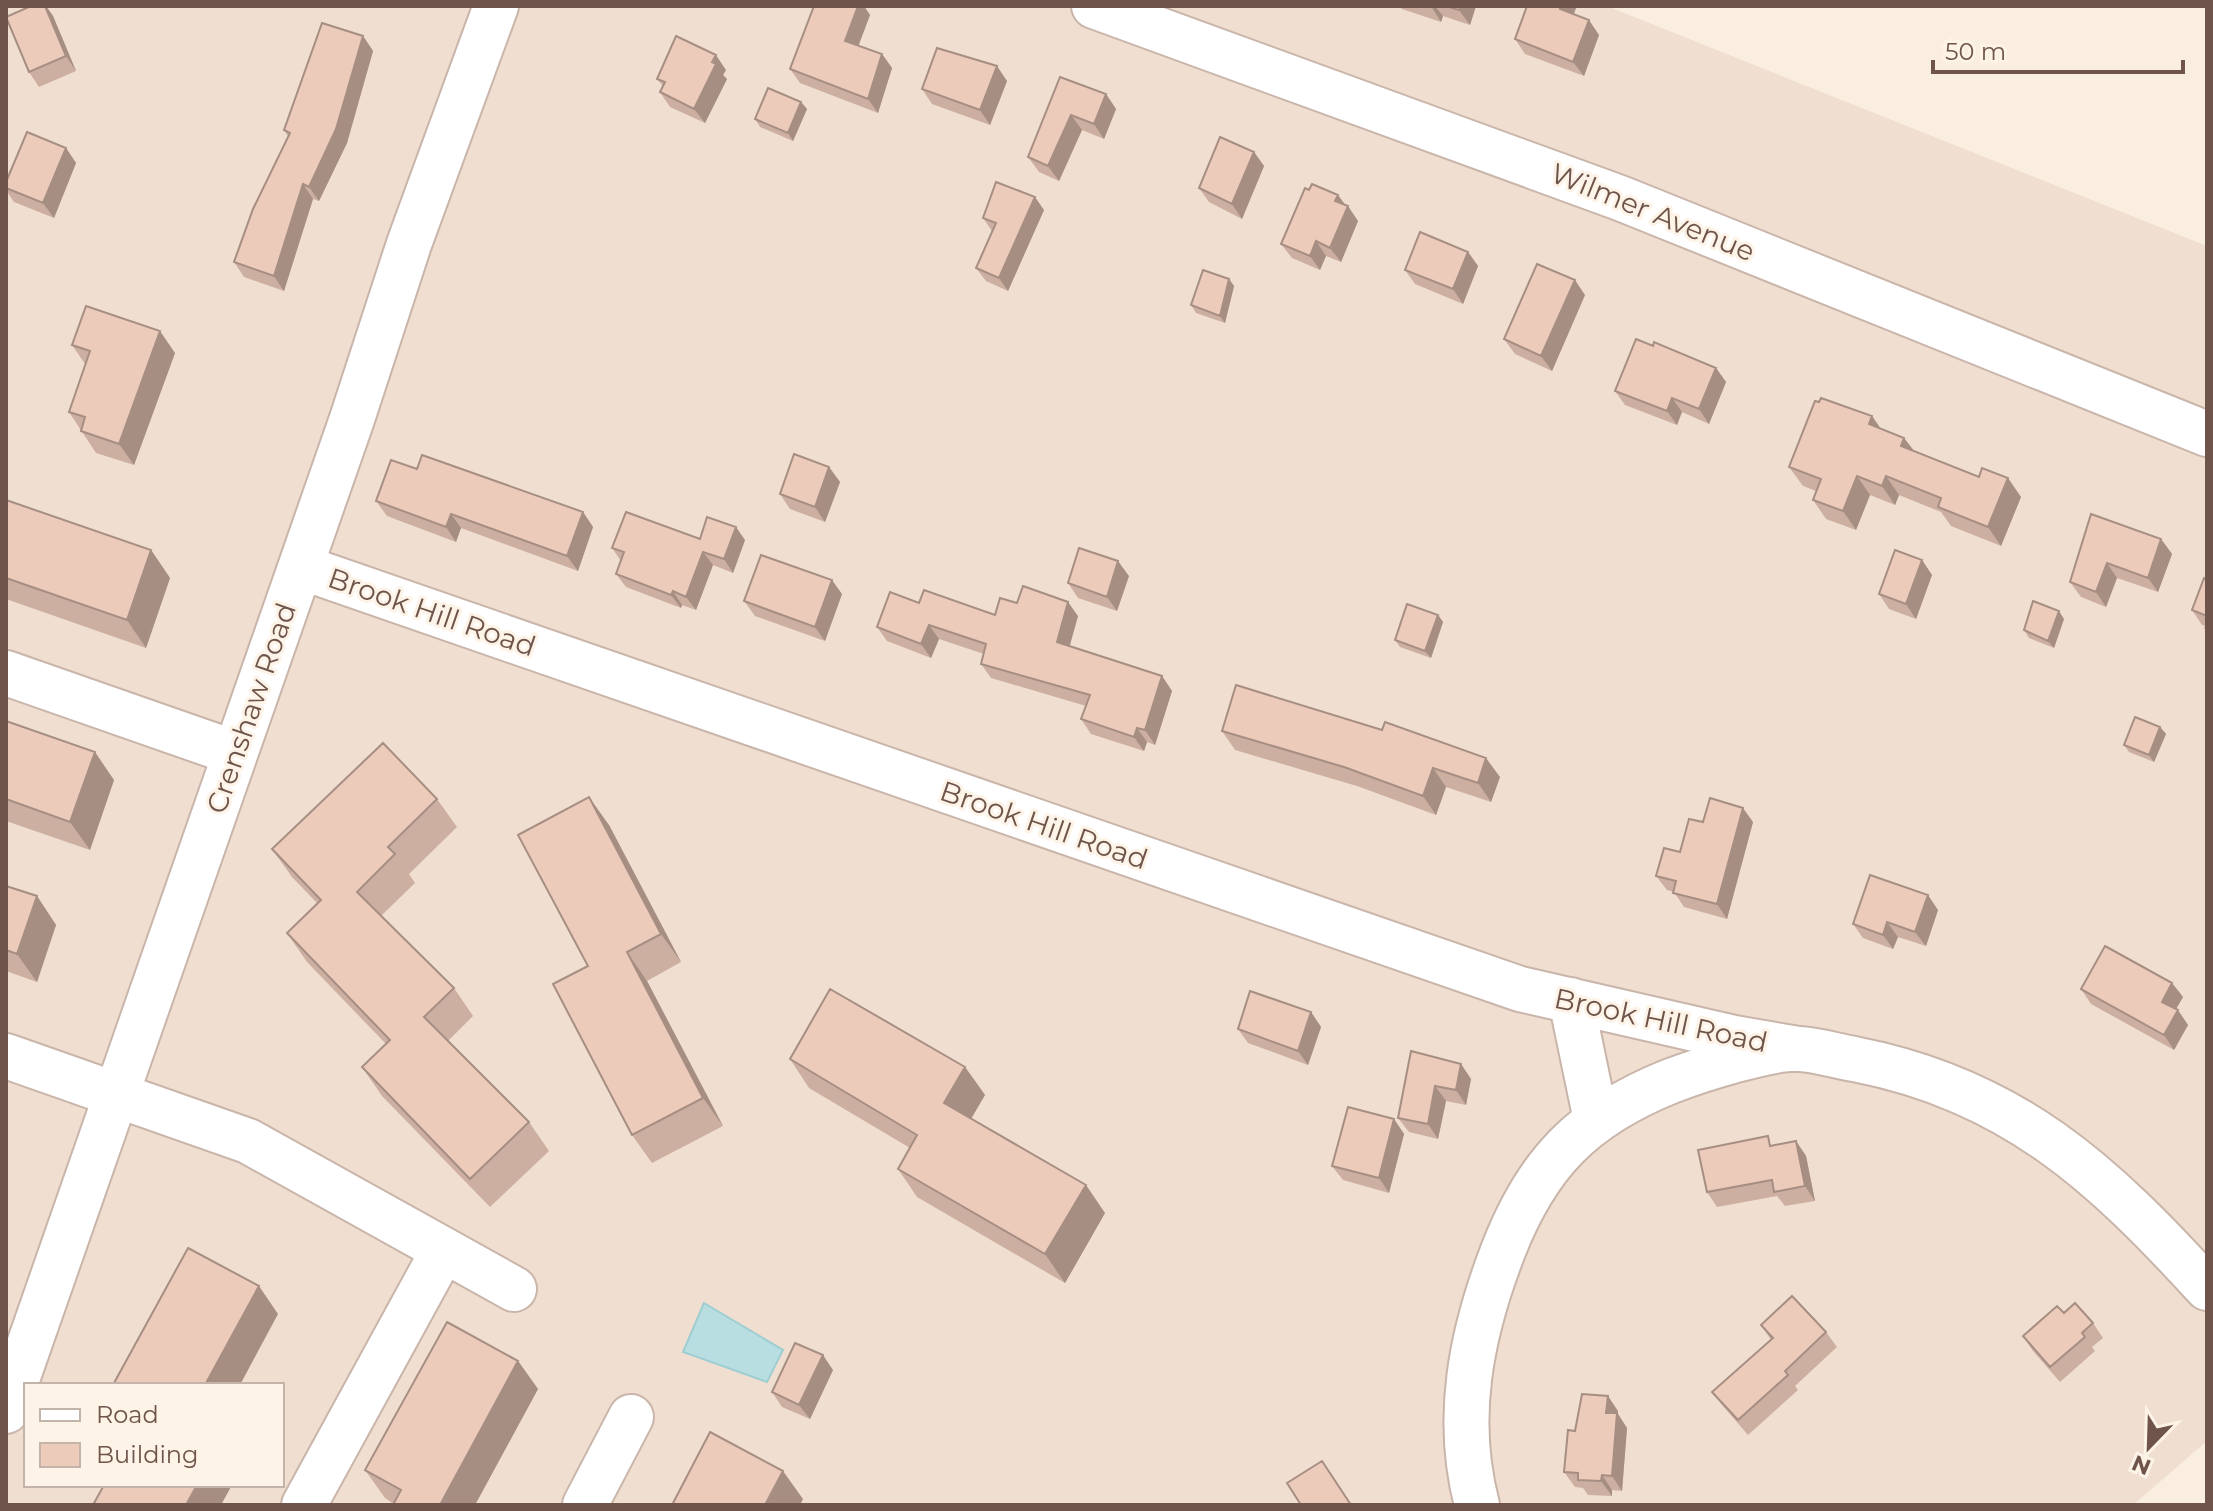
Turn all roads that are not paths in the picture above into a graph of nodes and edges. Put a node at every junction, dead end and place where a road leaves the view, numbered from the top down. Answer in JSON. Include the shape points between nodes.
{"nodes":[{"id":1,"x":496,"y":6,"type":"edge"},
{"id":2,"x":1094,"y":6,"type":"edge"},
{"id":3,"x":2207,"y":434,"type":"edge"},
{"id":4,"x":301,"y":567,"type":"junction"},
{"id":5,"x":6,"y":673,"type":"edge"},
{"id":6,"x":235,"y":753,"type":"junction"},
{"id":7,"x":1571,"y":1000,"type":"junction"},
{"id":8,"x":1798,"y":1049,"type":"junction"},
{"id":9,"x":6,"y":1056,"type":"edge"},
{"id":10,"x":117,"y":1093,"type":"junction"},
{"id":11,"x":1596,"y":1120,"type":"junction"},
{"id":12,"x":443,"y":1251,"type":"junction"},
{"id":13,"x":2207,"y":1288,"type":"edge"},
{"id":14,"x":514,"y":1289,"type":"dead end"},
{"id":15,"x":6,"y":1411,"type":"edge"},
{"id":16,"x":631,"y":1417,"type":"dead end"},
{"id":17,"x":304,"y":1505,"type":"edge"},
{"id":18,"x":585,"y":1505,"type":"edge"},
{"id":19,"x":1477,"y":1505,"type":"edge"}],
"edges":[{"from":1,"to":4,"type":"street","name":"Crenshaw Road","via":[[419,215]]},
{"from":2,"to":3,"type":"street","name":"Wilmer Avenue","via":[[1578,182]]},
{"from":4,"to":6,"type":"street","name":"Crenshaw Road"},
{"from":4,"to":7,"type":"street","name":"Brook Hill Road","via":[[1520,989]]},
{"from":5,"to":6,"type":"street"},
{"from":6,"to":10,"type":"street","name":"Crenshaw Road"},
{"from":7,"to":8,"type":"street","name":"Brook Hill Road"},
{"from":7,"to":11,"type":"street"},
{"from":8,"to":11,"type":"street","via":[[1684,1076],[1635,1095]]},
{"from":8,"to":13,"type":"street","name":"Brook Hill Road","via":[[1887,1066],[2005,1112],[2055,1142],[2106,1184]]},
{"from":9,"to":10,"type":"street"},
{"from":10,"to":12,"type":"street","via":[[248,1141]]},
{"from":10,"to":15,"type":"street","name":"Crenshaw Road"},
{"from":11,"to":19,"type":"street","via":[[1561,1151],[1520,1205],[1485,1298],[1470,1358],[1464,1437]]},
{"from":12,"to":14,"type":"street"},
{"from":12,"to":17,"type":"street"},
{"from":16,"to":18,"type":"street"}]}
